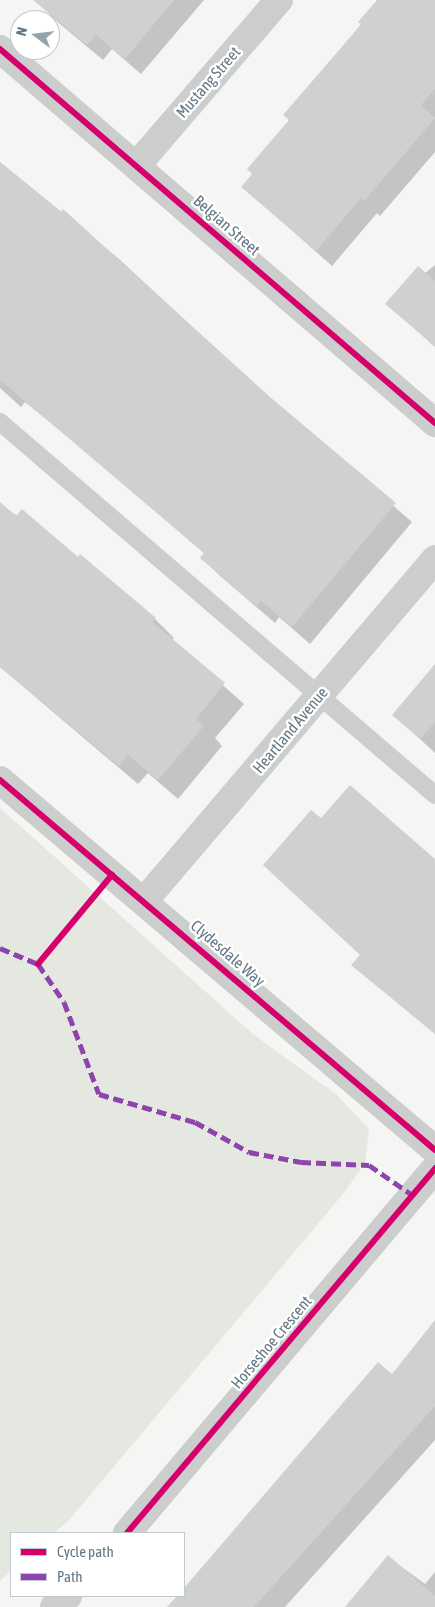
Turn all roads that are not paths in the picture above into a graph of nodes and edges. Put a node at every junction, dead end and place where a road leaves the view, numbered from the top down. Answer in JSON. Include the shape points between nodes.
{"nodes":[{"id":1,"x":279,"y":0,"type":"edge"},
{"id":2,"x":0,"y":49,"type":"edge"},
{"id":3,"x":137,"y":164,"type":"junction"},
{"id":4,"x":0,"y":422,"type":"edge"},
{"id":5,"x":435,"y":423,"type":"edge"},
{"id":6,"x":435,"y":559,"type":"edge"},
{"id":7,"x":319,"y":696,"type":"junction"},
{"id":8,"x":0,"y":780,"type":"edge"},
{"id":9,"x":435,"y":795,"type":"edge"},
{"id":10,"x":145,"y":900,"type":"junction"},
{"id":11,"x":435,"y":1150,"type":"edge"},
{"id":12,"x":435,"y":1168,"type":"edge"},
{"id":13,"x":128,"y":1532,"type":"edge"},
{"id":14,"x":67,"y":1597,"type":"edge"},
{"id":15,"x":54,"y":1607,"type":"edge"}],
"edges":[{"from":1,"to":3,"type":"street","name":"Mustang Street"},
{"from":2,"to":3,"type":"street","name":"Belgian Street"},
{"from":3,"to":5,"type":"street","name":"Belgian Street"},
{"from":4,"to":7,"type":"lane"},
{"from":6,"to":7,"type":"street","name":"Heartland Avenue"},
{"from":7,"to":9,"type":"lane"},
{"from":7,"to":10,"type":"street","name":"Heartland Avenue"},
{"from":8,"to":10,"type":"street","name":"Clydesdale Way"},
{"from":10,"to":11,"type":"street","name":"Clydesdale Way"},
{"from":12,"to":13,"type":"street","name":"Horseshoe Crescent"},
{"from":14,"to":15,"type":"street"}]}
